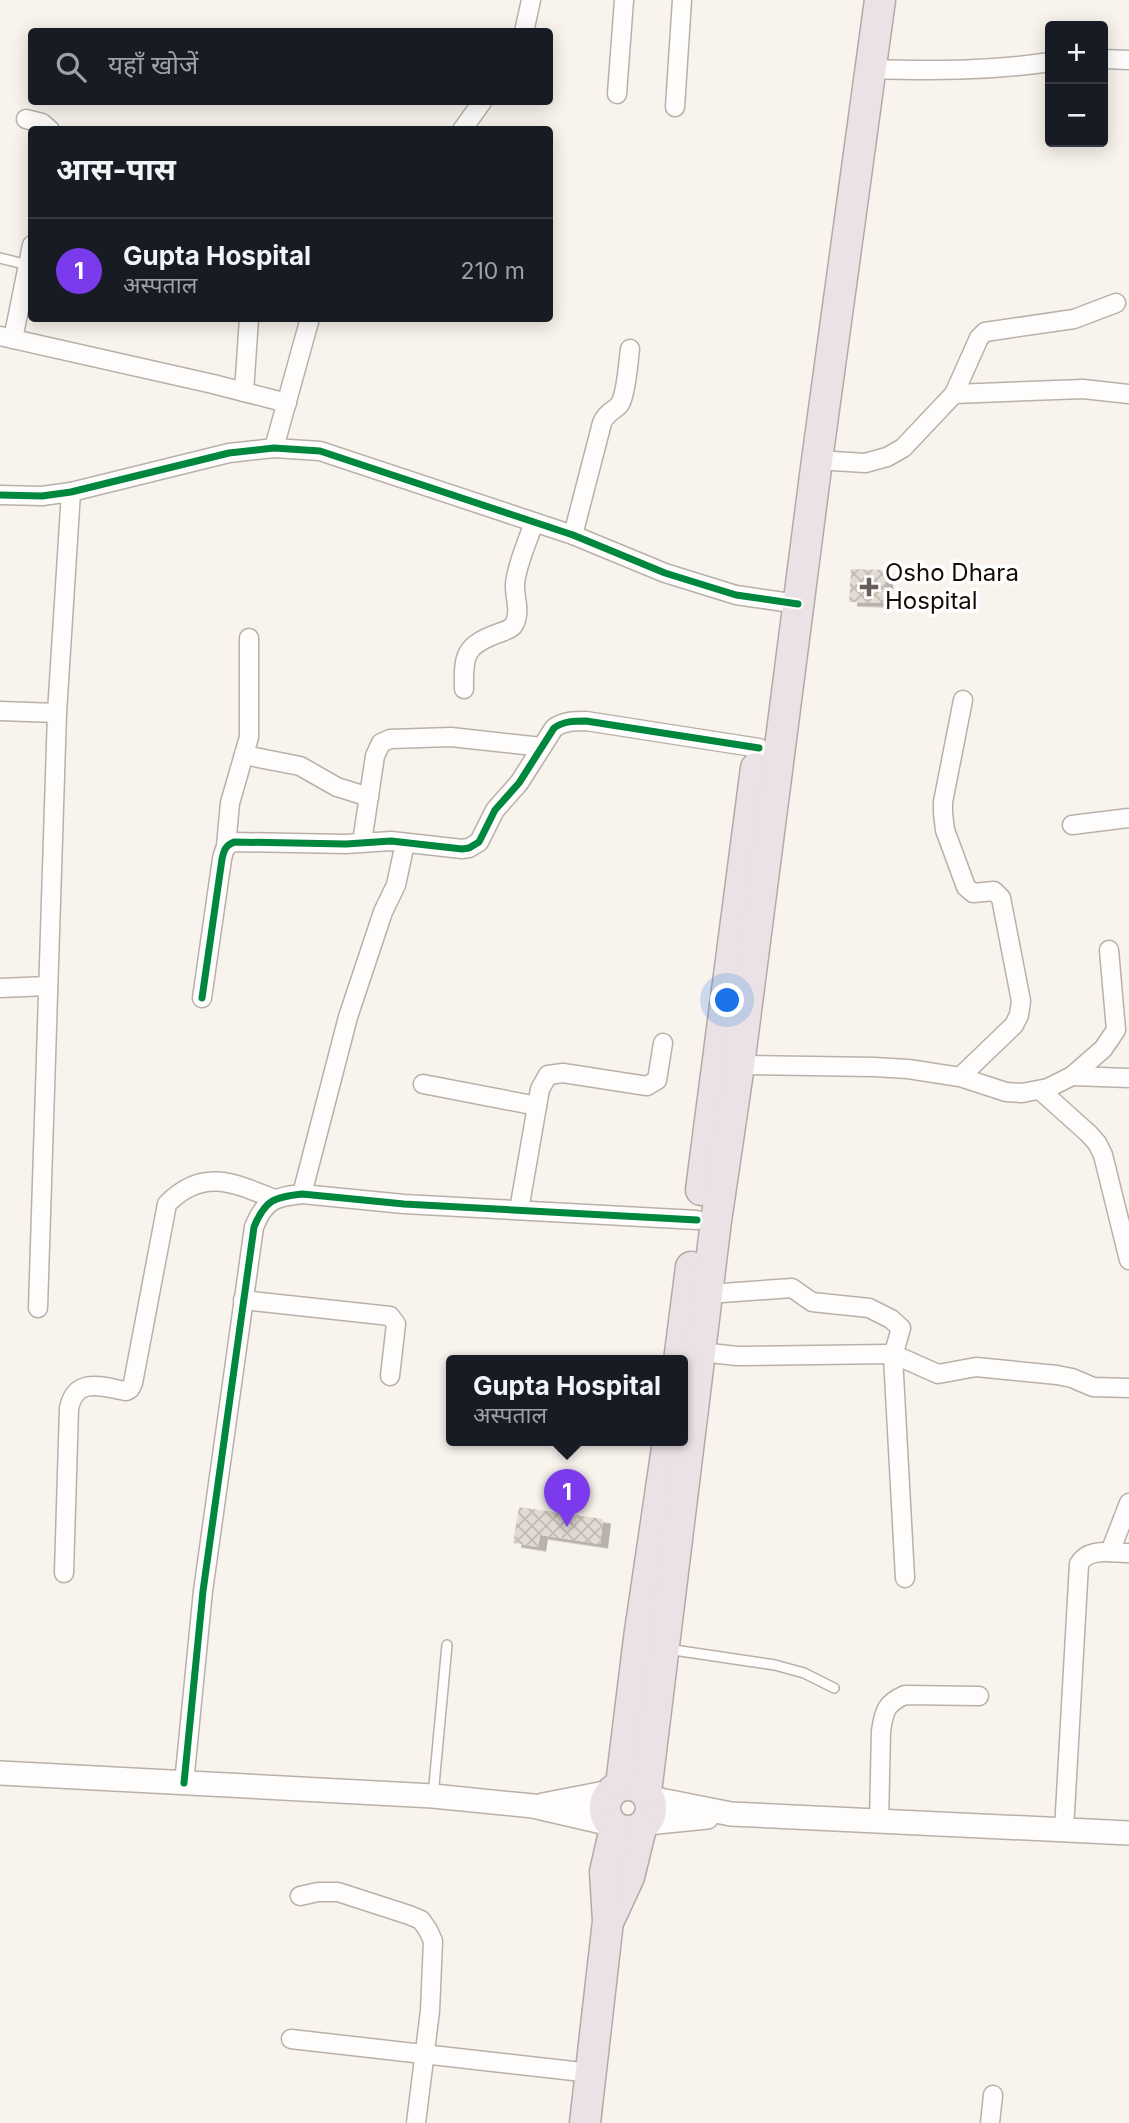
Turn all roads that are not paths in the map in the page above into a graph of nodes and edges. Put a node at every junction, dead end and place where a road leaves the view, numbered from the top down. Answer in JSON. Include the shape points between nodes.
{"nodes":[{"id":1,"x":531,"y":0,"type":"edge"},
{"id":2,"x":624,"y":0,"type":"edge"},
{"id":3,"x":682,"y":0,"type":"edge"},
{"id":4,"x":861,"y":0,"type":"edge"},
{"id":5,"x":880,"y":0,"type":"edge"},
{"id":6,"x":525,"y":28,"type":"edge"},
{"id":7,"x":1108,"y":59,"type":"edge"},
{"id":8,"x":1129,"y":60,"type":"edge"},
{"id":9,"x":1045,"y":63,"type":"edge"},
{"id":10,"x":870,"y":69,"type":"junction"},
{"id":11,"x":617,"y":94,"type":"dead end"},
{"id":12,"x":480,"y":105,"type":"edge"},
{"id":13,"x":675,"y":107,"type":"dead end"},
{"id":14,"x":26,"y":119,"type":"dead end"},
{"id":15,"x":46,"y":126,"type":"edge"},
{"id":16,"x":465,"y":126,"type":"edge"},
{"id":17,"x":0,"y":258,"type":"edge"},
{"id":18,"x":28,"y":261,"type":"edge"},
{"id":19,"x":27,"y":265,"type":"junction"},
{"id":20,"x":1116,"y":303,"type":"dead end"},
{"id":21,"x":249,"y":322,"type":"edge"},
{"id":22,"x":309,"y":322,"type":"edge"},
{"id":23,"x":6,"y":337,"type":"edge"},
{"id":24,"x":630,"y":349,"type":"dead end"},
{"id":25,"x":244,"y":392,"type":"junction"},
{"id":26,"x":954,"y":394,"type":"junction"},
{"id":27,"x":1129,"y":394,"type":"edge"},
{"id":28,"x":288,"y":403,"type":"junction"},
{"id":29,"x":274,"y":449,"type":"junction"},
{"id":30,"x":817,"y":460,"type":"junction"},
{"id":31,"x":71,"y":492,"type":"junction"},
{"id":32,"x":0,"y":495,"type":"edge"},
{"id":33,"x":534,"y":522,"type":"junction"},
{"id":34,"x":573,"y":535,"type":"junction"},
{"id":35,"x":788,"y":604,"type":"junction"},
{"id":36,"x":249,"y":638,"type":"dead end"},
{"id":37,"x":464,"y":690,"type":"dead end"},
{"id":38,"x":963,"y":700,"type":"dead end"},
{"id":39,"x":0,"y":711,"type":"edge"},
{"id":40,"x":57,"y":713,"type":"junction"},
{"id":41,"x":542,"y":747,"type":"junction"},
{"id":42,"x":759,"y":748,"type":"junction"},
{"id":43,"x":244,"y":755,"type":"junction"},
{"id":44,"x":369,"y":797,"type":"junction"},
{"id":45,"x":1129,"y":818,"type":"edge"},
{"id":46,"x":1072,"y":825,"type":"dead end"},
{"id":47,"x":362,"y":842,"type":"junction"},
{"id":48,"x":405,"y":842,"type":"junction"},
{"id":49,"x":226,"y":846,"type":"junction"},
{"id":50,"x":1109,"y":950,"type":"dead end"},
{"id":51,"x":48,"y":986,"type":"junction"},
{"id":52,"x":0,"y":988,"type":"edge"},
{"id":53,"x":202,"y":998,"type":"dead end"},
{"id":54,"x":663,"y":1043,"type":"dead end"},
{"id":55,"x":739,"y":1065,"type":"junction"},
{"id":56,"x":1072,"y":1076,"type":"junction"},
{"id":57,"x":960,"y":1077,"type":"junction"},
{"id":58,"x":1129,"y":1078,"type":"edge"},
{"id":59,"x":423,"y":1084,"type":"dead end"},
{"id":60,"x":1040,"y":1090,"type":"junction"},
{"id":61,"x":537,"y":1106,"type":"junction"},
{"id":62,"x":302,"y":1194,"type":"junction"},
{"id":63,"x":274,"y":1199,"type":"junction"},
{"id":64,"x":519,"y":1210,"type":"junction"},
{"id":65,"x":697,"y":1220,"type":"junction"},
{"id":66,"x":1129,"y":1260,"type":"edge"},
{"id":67,"x":708,"y":1293,"type":"junction"},
{"id":68,"x":243,"y":1300,"type":"junction"},
{"id":69,"x":38,"y":1308,"type":"dead end"},
{"id":70,"x":690,"y":1356,"type":"edge"},
{"id":71,"x":893,"y":1356,"type":"junction"},
{"id":72,"x":390,"y":1376,"type":"dead end"},
{"id":73,"x":688,"y":1377,"type":"edge"},
{"id":74,"x":1129,"y":1388,"type":"edge"},
{"id":75,"x":667,"y":1446,"type":"edge"},
{"id":76,"x":681,"y":1446,"type":"edge"},
{"id":77,"x":1129,"y":1503,"type":"edge"},
{"id":78,"x":1110,"y":1552,"type":"junction"},
{"id":79,"x":1129,"y":1553,"type":"edge"},
{"id":80,"x":64,"y":1573,"type":"dead end"},
{"id":81,"x":905,"y":1578,"type":"dead end"},
{"id":82,"x":447,"y":1645,"type":"dead end"},
{"id":83,"x":662,"y":1648,"type":"junction"},
{"id":84,"x":834,"y":1688,"type":"dead end"},
{"id":85,"x":979,"y":1696,"type":"dead end"},
{"id":86,"x":0,"y":1773,"type":"edge"},
{"id":87,"x":184,"y":1783,"type":"junction"},
{"id":88,"x":433,"y":1796,"type":"junction"},
{"id":89,"x":533,"y":1806,"type":"junction"},
{"id":90,"x":630,"y":1809,"type":"junction"},
{"id":91,"x":879,"y":1822,"type":"junction"},
{"id":92,"x":1064,"y":1830,"type":"junction"},
{"id":93,"x":1129,"y":1833,"type":"edge"},
{"id":94,"x":300,"y":1896,"type":"dead end"},
{"id":95,"x":291,"y":2039,"type":"dead end"},
{"id":96,"x":424,"y":2055,"type":"junction"},
{"id":97,"x":591,"y":2073,"type":"junction"},
{"id":98,"x":993,"y":2095,"type":"dead end"},
{"id":99,"x":416,"y":2123,"type":"edge"},
{"id":100,"x":585,"y":2123,"type":"edge"},
{"id":101,"x":990,"y":2123,"type":"edge"}],
"edges":[{"from":1,"to":6,"type":"street"},
{"from":2,"to":11,"type":"street"},
{"from":3,"to":13,"type":"street"},
{"from":4,"to":35,"type":"highway","via":[[806,400]]},
{"from":5,"to":10,"type":"highway"},
{"from":7,"to":8,"type":"street"},
{"from":9,"to":10,"type":"street","via":[[986,70]]},
{"from":10,"to":30,"type":"highway"},
{"from":12,"to":16,"type":"street"},
{"from":14,"to":15,"type":"street"},
{"from":17,"to":19,"type":"lane"},
{"from":18,"to":19,"type":"street"},
{"from":19,"to":23,"type":"street"},
{"from":20,"to":26,"type":"street","via":[[1074,319],[985,332]]},
{"from":21,"to":25,"type":"street"},
{"from":22,"to":28,"type":"street"},
{"from":23,"to":25,"type":"street"},
{"from":24,"to":34,"type":"street","via":[[622,400],[602,422]]},
{"from":25,"to":28,"type":"street"},
{"from":26,"to":27,"type":"street","via":[[1083,389]]},
{"from":26,"to":30,"type":"street","via":[[895,453],[865,463]]},
{"from":28,"to":29,"type":"street"},
{"from":29,"to":31,"type":"street","via":[[229,453]]},
{"from":29,"to":33,"type":"street","via":[[320,451]]},
{"from":30,"to":35,"type":"highway"},
{"from":31,"to":32,"type":"street"},
{"from":31,"to":40,"type":"street"},
{"from":33,"to":34,"type":"street"},
{"from":33,"to":37,"type":"street","via":[[515,581],[514,624],[484,638],[467,653]]},
{"from":34,"to":35,"type":"street","via":[[665,573],[736,595]]},
{"from":35,"to":42,"type":"highway"},
{"from":35,"to":55,"type":"highway"},
{"from":36,"to":43,"type":"street","via":[[250,723]]},
{"from":38,"to":57,"type":"street","via":[[943,823],[969,891],[994,891],[1002,898],[1021,1001],[1014,1026]]},
{"from":39,"to":40,"type":"street"},
{"from":40,"to":51,"type":"street"},
{"from":41,"to":42,"type":"street","via":[[560,724],[586,721]]},
{"from":41,"to":44,"type":"street","via":[[451,737],[390,739],[381,743],[375,756]]},
{"from":41,"to":48,"type":"street","via":[[495,810],[476,845],[462,849]]},
{"from":42,"to":65,"type":"highway"},
{"from":43,"to":44,"type":"street","via":[[300,766],[337,787]]},
{"from":43,"to":49,"type":"street","via":[[230,803]]},
{"from":44,"to":47,"type":"street"},
{"from":45,"to":46,"type":"street"},
{"from":47,"to":48,"type":"street"},
{"from":47,"to":49,"type":"street","via":[[234,842]]},
{"from":48,"to":62,"type":"street","via":[[396,885],[348,1017]]},
{"from":49,"to":53,"type":"street"},
{"from":50,"to":56,"type":"street","via":[[1116,1030],[1103,1049]]},
{"from":51,"to":52,"type":"street"},
{"from":51,"to":69,"type":"street"},
{"from":54,"to":61,"type":"street","via":[[657,1080],[647,1087],[552,1073],[544,1079]]},
{"from":55,"to":57,"type":"street","via":[[874,1067]]},
{"from":55,"to":67,"type":"highway"},
{"from":56,"to":58,"type":"street"},
{"from":56,"to":60,"type":"street"},
{"from":57,"to":60,"type":"street","via":[[1006,1092]]},
{"from":59,"to":61,"type":"street"},
{"from":60,"to":66,"type":"street","via":[[1097,1143]]},
{"from":61,"to":64,"type":"street"},
{"from":62,"to":63,"type":"street"},
{"from":62,"to":64,"type":"street"},
{"from":63,"to":68,"type":"street","via":[[265,1205],[254,1227]]},
{"from":63,"to":80,"type":"street","via":[[229,1181],[216,1181],[188,1186],[167,1204],[133,1383],[126,1391],[85,1386],[71,1398]]},
{"from":64,"to":65,"type":"street"},
{"from":65,"to":70,"type":"highway"},
{"from":67,"to":70,"type":"highway"},
{"from":67,"to":71,"type":"street","via":[[792,1288],[812,1302],[869,1308],[901,1328]]},
{"from":68,"to":72,"type":"street","via":[[390,1316],[396,1324]]},
{"from":68,"to":87,"type":"street","via":[[203,1591]]},
{"from":70,"to":71,"type":"street"},
{"from":70,"to":73,"type":"highway"},
{"from":71,"to":74,"type":"street","via":[[938,1374],[976,1367],[1058,1375],[1093,1387]]},
{"from":71,"to":81,"type":"street"},
{"from":75,"to":90,"type":"highway","via":[[639,1638]]},
{"from":76,"to":83,"type":"highway"},
{"from":77,"to":78,"type":"street"},
{"from":78,"to":79,"type":"street"},
{"from":78,"to":92,"type":"street","via":[[1082,1558],[1078,1571]]},
{"from":82,"to":88,"type":"lane"},
{"from":83,"to":84,"type":"lane","via":[[775,1665]]},
{"from":83,"to":90,"type":"highway"},
{"from":85,"to":91,"type":"street","via":[[905,1695],[888,1706],[881,1731]]},
{"from":86,"to":87,"type":"street"},
{"from":87,"to":88,"type":"street"},
{"from":88,"to":89,"type":"street"},
{"from":89,"to":90,"type":"street"},
{"from":89,"to":90,"type":"street"},
{"from":90,"to":91,"type":"street"},
{"from":90,"to":97,"type":"highway","via":[[629,1877],[608,1921]]},
{"from":91,"to":92,"type":"street"},
{"from":92,"to":93,"type":"street"},
{"from":94,"to":96,"type":"street","via":[[338,1892],[421,1920],[433,1941]]},
{"from":95,"to":96,"type":"street"},
{"from":96,"to":97,"type":"street"},
{"from":96,"to":99,"type":"street"},
{"from":97,"to":100,"type":"highway"},
{"from":98,"to":101,"type":"street"}]}
